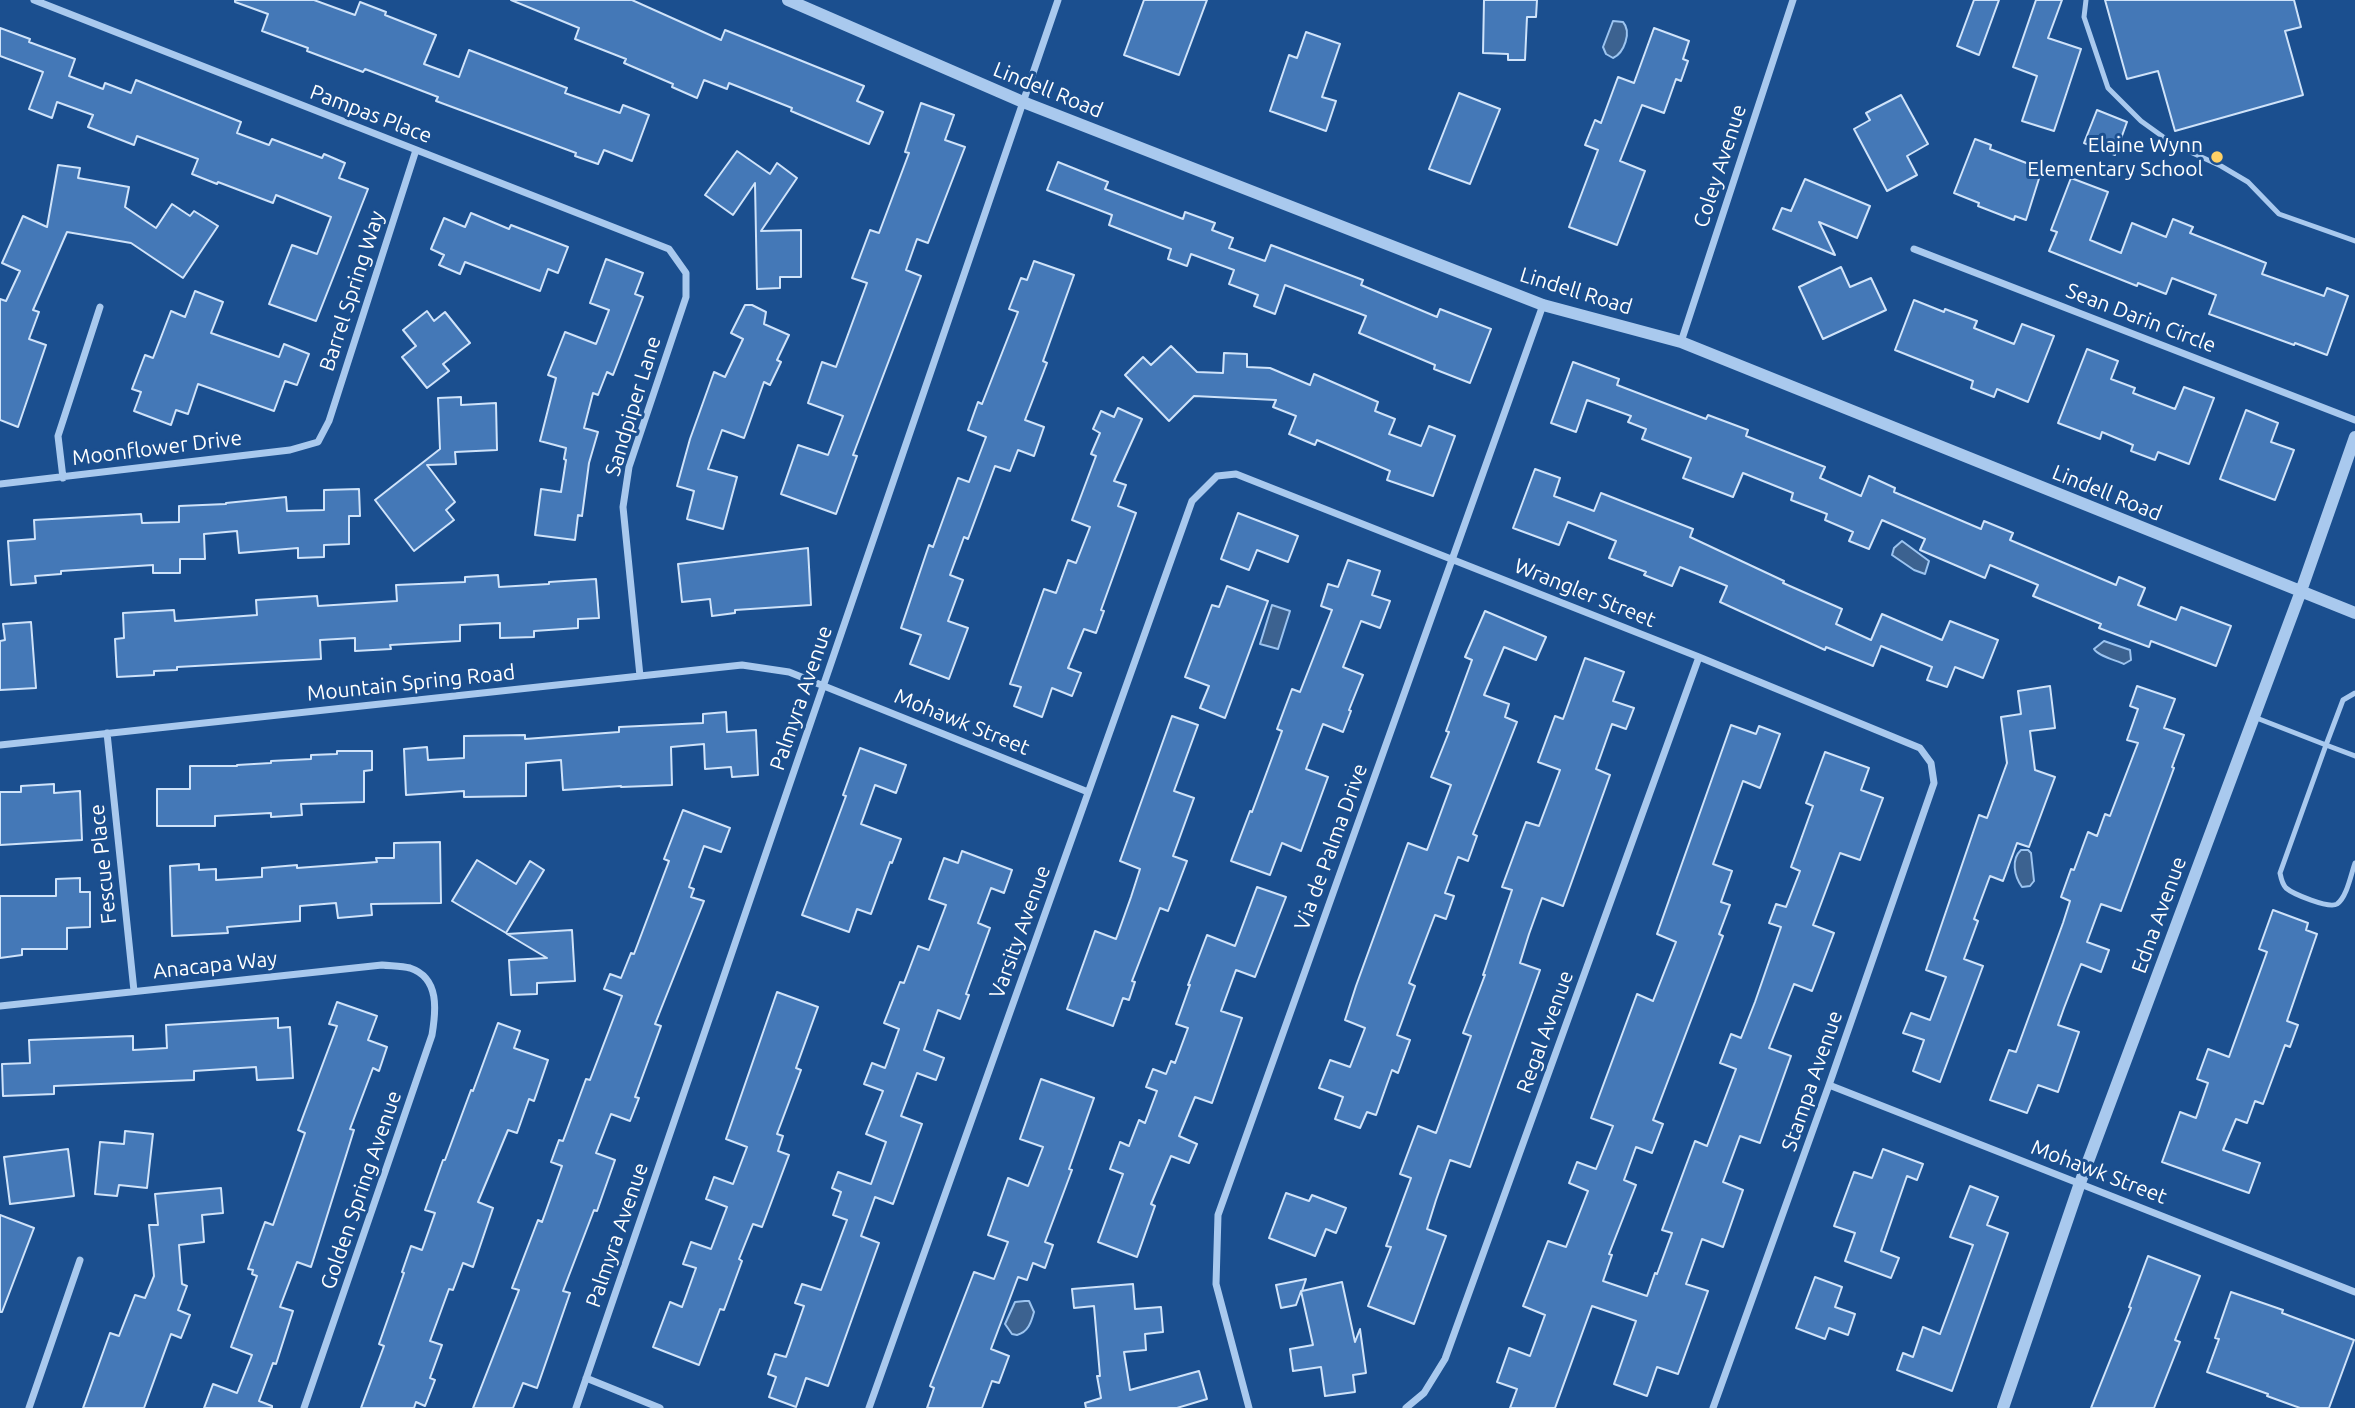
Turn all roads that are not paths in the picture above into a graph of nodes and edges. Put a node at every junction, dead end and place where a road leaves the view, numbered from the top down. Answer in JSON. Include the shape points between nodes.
{"nodes":[{"id":1,"x":34,"y":0,"type":"edge"},
{"id":2,"x":788,"y":0,"type":"edge"},
{"id":3,"x":1058,"y":0,"type":"edge"},
{"id":4,"x":1793,"y":0,"type":"edge"},
{"id":5,"x":2086,"y":0,"type":"edge"},
{"id":6,"x":1023,"y":102,"type":"junction"},
{"id":7,"x":416,"y":150,"type":"junction"},
{"id":8,"x":2355,"y":241,"type":"edge"},
{"id":9,"x":1914,"y":248,"type":"dead end"},
{"id":10,"x":686,"y":273,"type":"joint"},
{"id":11,"x":1543,"y":305,"type":"junction"},
{"id":12,"x":100,"y":307,"type":"dead end"},
{"id":13,"x":1681,"y":342,"type":"junction"},
{"id":14,"x":2355,"y":420,"type":"edge"},
{"id":15,"x":2355,"y":436,"type":"edge"},
{"id":16,"x":318,"y":442,"type":"joint"},
{"id":17,"x":1217,"y":476,"type":"joint"},
{"id":18,"x":63,"y":478,"type":"junction"},
{"id":19,"x":0,"y":484,"type":"edge"},
{"id":20,"x":1452,"y":559,"type":"junction"},
{"id":21,"x":2301,"y":591,"type":"junction"},
{"id":22,"x":2355,"y":613,"type":"edge"},
{"id":23,"x":1699,"y":657,"type":"junction"},
{"id":24,"x":640,"y":676,"type":"junction"},
{"id":25,"x":824,"y":685,"type":"junction"},
{"id":26,"x":2355,"y":693,"type":"edge"},
{"id":27,"x":2254,"y":718,"type":"junction"},
{"id":28,"x":107,"y":733,"type":"junction"},
{"id":29,"x":0,"y":745,"type":"edge"},
{"id":30,"x":2326,"y":745,"type":"junction"},
{"id":31,"x":2355,"y":756,"type":"edge"},
{"id":32,"x":1931,"y":764,"type":"joint"},
{"id":33,"x":1088,"y":792,"type":"junction"},
{"id":34,"x":2355,"y":863,"type":"edge"},
{"id":35,"x":429,"y":983,"type":"joint"},
{"id":36,"x":134,"y":991,"type":"junction"},
{"id":37,"x":0,"y":1006,"type":"edge"},
{"id":38,"x":1829,"y":1085,"type":"junction"},
{"id":39,"x":2080,"y":1183,"type":"junction"},
{"id":40,"x":80,"y":1260,"type":"dead end"},
{"id":41,"x":2355,"y":1292,"type":"edge"},
{"id":42,"x":586,"y":1378,"type":"junction"},
{"id":43,"x":29,"y":1408,"type":"edge"},
{"id":44,"x":304,"y":1408,"type":"edge"},
{"id":45,"x":576,"y":1408,"type":"edge"},
{"id":46,"x":660,"y":1408,"type":"edge"},
{"id":47,"x":869,"y":1408,"type":"edge"},
{"id":48,"x":1249,"y":1408,"type":"edge"},
{"id":49,"x":1406,"y":1408,"type":"edge"},
{"id":50,"x":1713,"y":1408,"type":"edge"},
{"id":51,"x":2003,"y":1408,"type":"edge"}],
"edges":[{"from":1,"to":7,"type":"street","name":"Pampas Place"},
{"from":2,"to":6,"type":"street","name":"Lindell Road"},
{"from":3,"to":6,"type":"street","name":"Palmyra Avenue"},
{"from":4,"to":13,"type":"street","name":"Coley Avenue"},
{"from":5,"to":8,"type":"lane","via":[[2084,18],[2108,88],[2141,121],[2173,144],[2248,182],[2279,214]]},
{"from":6,"to":11,"type":"street","name":"Lindell Road"},
{"from":6,"to":25,"type":"street","name":"Palmyra Avenue"},
{"from":7,"to":10,"type":"street","name":"Pampas Place","via":[[668,249]]},
{"from":7,"to":16,"type":"street","name":"Barrel Spring Way","via":[[329,421]]},
{"from":9,"to":14,"type":"street","name":"Sean Darin Circle"},
{"from":10,"to":24,"type":"street","name":"Sandpiper Lane","via":[[686,297],[629,467],[623,508]]},
{"from":11,"to":13,"type":"street","name":"Lindell Road"},
{"from":11,"to":20,"type":"street","name":"Via de Palma Drive"},
{"from":12,"to":18,"type":"street","via":[[58,436]]},
{"from":13,"to":21,"type":"street","name":"Lindell Road"},
{"from":15,"to":21,"type":"street","name":"Edna Avenue"},
{"from":16,"to":18,"type":"street","name":"Moonflower Drive","via":[[290,450]]},
{"from":17,"to":20,"type":"street","name":"Wrangler Street","via":[[1236,474]]},
{"from":17,"to":33,"type":"street","name":"Varsity Avenue","via":[[1192,501]]},
{"from":18,"to":19,"type":"street","name":"Moonflower Drive"},
{"from":20,"to":23,"type":"street","name":"Wrangler Street"},
{"from":20,"to":48,"type":"street","name":"Via de Palma Drive","via":[[1219,1215],[1216,1284]]},
{"from":21,"to":22,"type":"street","name":"Lindell Road"},
{"from":21,"to":27,"type":"street","name":"Edna Avenue"},
{"from":23,"to":32,"type":"street","name":"Wrangler Street","via":[[1920,748]]},
{"from":23,"to":49,"type":"street","name":"Regal Avenue","via":[[1445,1359],[1424,1393]]},
{"from":24,"to":25,"type":"street","name":"Mountain Spring Road","via":[[742,665],[789,672]]},
{"from":24,"to":28,"type":"street","name":"Mountain Spring Road"},
{"from":25,"to":33,"type":"street","name":"Mohawk Street"},
{"from":25,"to":42,"type":"street","name":"Palmyra Avenue"},
{"from":26,"to":30,"type":"lane","via":[[2343,700]]},
{"from":27,"to":30,"type":"lane"},
{"from":27,"to":39,"type":"street","name":"Edna Avenue"},
{"from":28,"to":29,"type":"street","name":"Mountain Spring Road"},
{"from":28,"to":36,"type":"street","name":"Fescue Place"},
{"from":30,"to":31,"type":"lane"},
{"from":30,"to":34,"type":"lane","via":[[2280,873],[2282,883],[2328,906],[2336,905]]},
{"from":32,"to":38,"type":"street","name":"Stampa Avenue","via":[[1934,783]]},
{"from":33,"to":47,"type":"street","name":"Varsity Avenue"},
{"from":35,"to":36,"type":"street","name":"Anacapa Way","via":[[412,969],[382,965]]},
{"from":35,"to":44,"type":"street","name":"Golden Spring Avenue","via":[[437,1004],[432,1035]]},
{"from":36,"to":37,"type":"street","name":"Anacapa Way"},
{"from":38,"to":39,"type":"street","name":"Mohawk Street"},
{"from":38,"to":50,"type":"street","name":"Stampa Avenue"},
{"from":39,"to":41,"type":"street","name":"Mohawk Street"},
{"from":39,"to":51,"type":"street","name":"Edna Avenue"},
{"from":40,"to":43,"type":"street"},
{"from":42,"to":45,"type":"street","name":"Palmyra Avenue"},
{"from":42,"to":46,"type":"street"}]}
